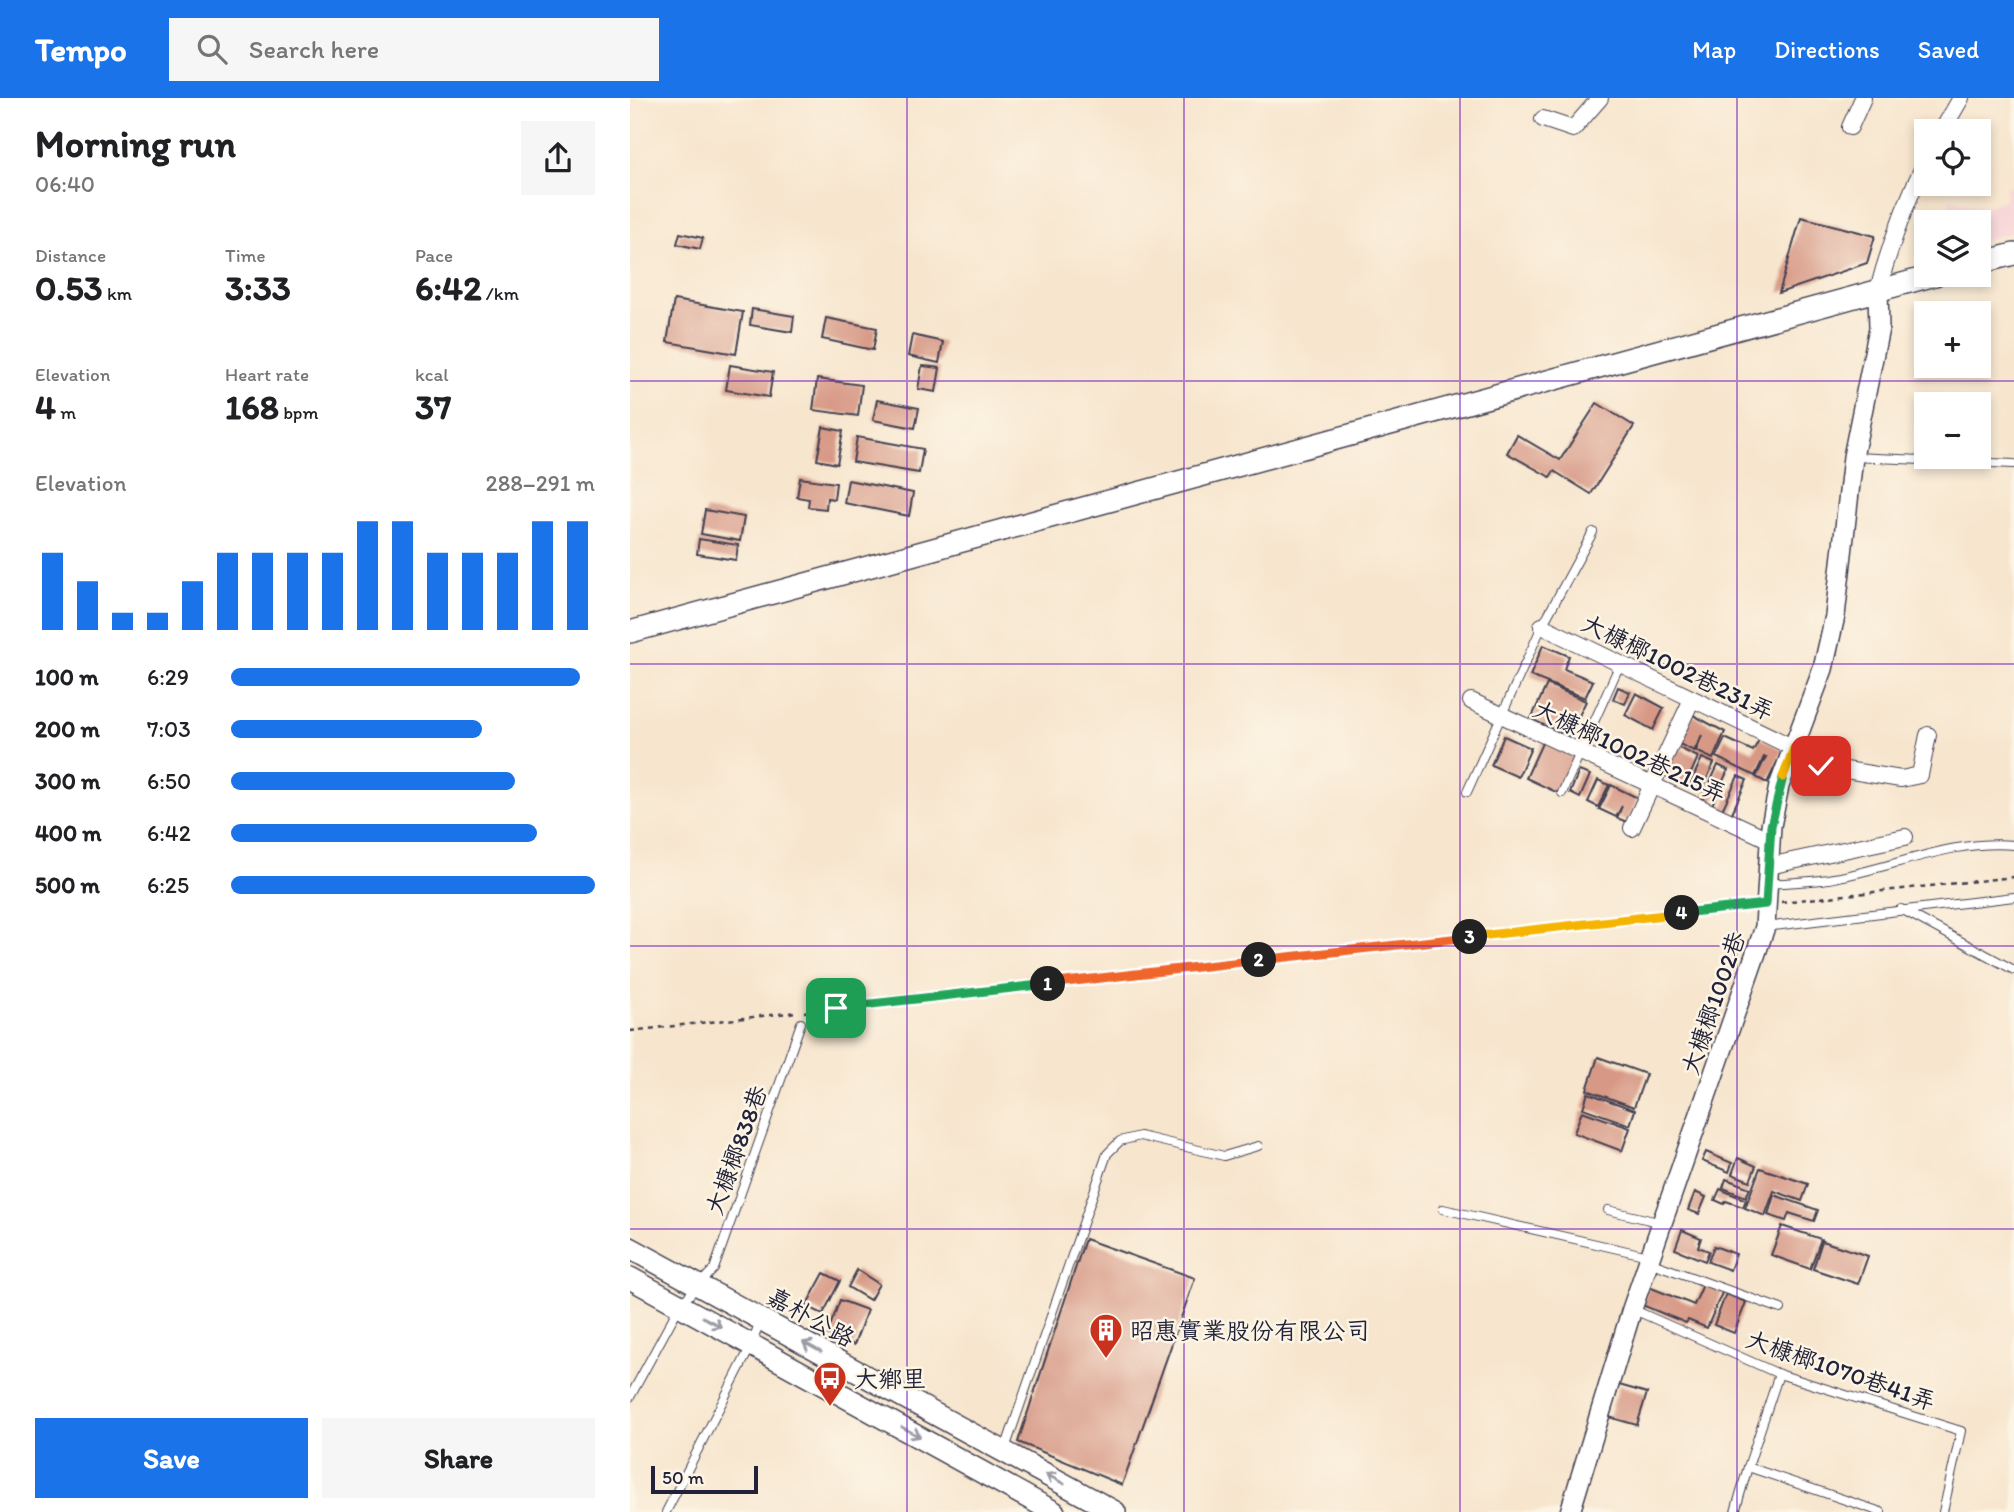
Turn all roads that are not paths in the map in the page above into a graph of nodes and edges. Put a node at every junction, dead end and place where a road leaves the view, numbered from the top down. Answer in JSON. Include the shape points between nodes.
{"nodes":[{"id":1,"x":1600,"y":98,"type":"edge"},
{"id":2,"x":1863,"y":98,"type":"edge"},
{"id":3,"x":1961,"y":98,"type":"edge"},
{"id":4,"x":1543,"y":118,"type":"dead end"},
{"id":5,"x":1949,"y":119,"type":"edge"},
{"id":6,"x":1850,"y":127,"type":"dead end"},
{"id":7,"x":1914,"y":191,"type":"edge"},
{"id":8,"x":2014,"y":254,"type":"edge"},
{"id":9,"x":1991,"y":260,"type":"edge"},
{"id":10,"x":1914,"y":281,"type":"edge"},
{"id":11,"x":1878,"y":290,"type":"junction"},
{"id":12,"x":1853,"y":457,"type":"junction"},
{"id":13,"x":2014,"y":464,"type":"edge"},
{"id":14,"x":1593,"y":532,"type":"dead end"},
{"id":15,"x":1542,"y":626,"type":"junction"},
{"id":16,"x":630,"y":632,"type":"edge"},
{"id":17,"x":1620,"y":664,"type":"junction"},
{"id":18,"x":1692,"y":699,"type":"junction"},
{"id":19,"x":1471,"y":701,"type":"dead end"},
{"id":20,"x":1501,"y":716,"type":"junction"},
{"id":21,"x":1928,"y":736,"type":"dead end"},
{"id":22,"x":1794,"y":748,"type":"junction"},
{"id":23,"x":1580,"y":753,"type":"junction"},
{"id":24,"x":1653,"y":786,"type":"junction"},
{"id":25,"x":1467,"y":792,"type":"dead end"},
{"id":26,"x":1562,"y":793,"type":"dead end"},
{"id":27,"x":1632,"y":828,"type":"dead end"},
{"id":28,"x":1905,"y":836,"type":"dead end"},
{"id":29,"x":1770,"y":840,"type":"junction"},
{"id":30,"x":2014,"y":845,"type":"edge"},
{"id":31,"x":1767,"y":884,"type":"junction"},
{"id":32,"x":2014,"y":897,"type":"edge"},
{"id":33,"x":1901,"y":909,"type":"junction"},
{"id":34,"x":1765,"y":927,"type":"junction"},
{"id":35,"x":2014,"y":970,"type":"edge"},
{"id":36,"x":801,"y":1023,"type":"dead end"},
{"id":37,"x":1258,"y":1146,"type":"dead end"},
{"id":38,"x":1443,"y":1209,"type":"dead end"},
{"id":39,"x":1608,"y":1209,"type":"dead end"},
{"id":40,"x":1662,"y":1223,"type":"junction"},
{"id":41,"x":630,"y":1248,"type":"edge"},
{"id":42,"x":1648,"y":1262,"type":"junction"},
{"id":43,"x":630,"y":1278,"type":"edge"},
{"id":44,"x":699,"y":1285,"type":"junction"},
{"id":45,"x":680,"y":1305,"type":"junction"},
{"id":46,"x":1781,"y":1308,"type":"dead end"},
{"id":47,"x":1632,"y":1309,"type":"junction"},
{"id":48,"x":761,"y":1319,"type":"junction"},
{"id":49,"x":752,"y":1344,"type":"junction"},
{"id":50,"x":1779,"y":1374,"type":"junction"},
{"id":51,"x":630,"y":1397,"type":"edge"},
{"id":52,"x":1004,"y":1451,"type":"junction"},
{"id":53,"x":1748,"y":1467,"type":"junction"},
{"id":54,"x":666,"y":1512,"type":"edge"},
{"id":55,"x":1054,"y":1512,"type":"edge"},
{"id":56,"x":1115,"y":1512,"type":"edge"},
{"id":57,"x":1570,"y":1512,"type":"edge"},
{"id":58,"x":1735,"y":1512,"type":"edge"},
{"id":59,"x":1881,"y":1512,"type":"edge"},
{"id":60,"x":1943,"y":1512,"type":"edge"}],
"edges":[{"from":1,"to":4,"type":"street","via":[[1573,129]]},
{"from":2,"to":6,"type":"street"},
{"from":3,"to":5,"type":"street"},
{"from":7,"to":11,"type":"street"},
{"from":8,"to":9,"type":"main road"},
{"from":10,"to":11,"type":"main road"},
{"from":11,"to":12,"type":"street","name":"大槺榔1002巷","via":[[1879,328]]},
{"from":11,"to":16,"type":"main road"},
{"from":12,"to":13,"type":"lane"},
{"from":12,"to":22,"type":"street","name":"大槺榔1002巷","via":[[1835,616],[1823,669]]},
{"from":14,"to":15,"type":"lane"},
{"from":15,"to":17,"type":"street","name":"大槺榔1002巷231弄"},
{"from":15,"to":20,"type":"lane"},
{"from":17,"to":18,"type":"street","name":"大槺榔1002巷231弄"},
{"from":17,"to":23,"type":"lane"},
{"from":18,"to":22,"type":"street","name":"大槺榔1002巷231弄"},
{"from":18,"to":24,"type":"street"},
{"from":19,"to":20,"type":"street","name":"大槺榔1002巷215弄"},
{"from":20,"to":23,"type":"street","name":"大槺榔1002巷215弄"},
{"from":20,"to":25,"type":"lane"},
{"from":21,"to":22,"type":"street","name":"大槺榔1002巷231弄","via":[[1920,775],[1901,779],[1821,766]]},
{"from":22,"to":29,"type":"street","name":"大槺榔1002巷","via":[[1779,786]]},
{"from":23,"to":24,"type":"street","name":"大槺榔1002巷215弄"},
{"from":23,"to":26,"type":"lane"},
{"from":24,"to":27,"type":"street"},
{"from":24,"to":29,"type":"street","name":"大槺榔1002巷215弄"},
{"from":28,"to":31,"type":"street"},
{"from":29,"to":31,"type":"street","name":"大槺榔1002巷"},
{"from":30,"to":31,"type":"lane","via":[[1955,849],[1834,878]]},
{"from":31,"to":34,"type":"street","name":"大槺榔1002巷"},
{"from":32,"to":33,"type":"lane"},
{"from":33,"to":34,"type":"lane"},
{"from":33,"to":35,"type":"lane"},
{"from":34,"to":40,"type":"street","name":"大槺榔1002巷"},
{"from":36,"to":44,"type":"lane","name":"大槺榔838巷","via":[[713,1269]]},
{"from":37,"to":52,"type":"lane","via":[[1224,1156],[1140,1136],[1120,1141],[1107,1154]]},
{"from":38,"to":42,"type":"lane","via":[[1640,1254]]},
{"from":39,"to":40,"type":"lane"},
{"from":40,"to":42,"type":"street","name":"大槺榔1002巷"},
{"from":41,"to":44,"type":"main road","name":"嘉朴公路"},
{"from":42,"to":46,"type":"lane"},
{"from":42,"to":47,"type":"street","name":"大槺榔1002巷"},
{"from":43,"to":45,"type":"main road"},
{"from":44,"to":45,"type":"lane","name":"大槺榔838巷"},
{"from":44,"to":48,"type":"main road","name":"嘉朴公路"},
{"from":45,"to":49,"type":"main road","one_way":true},
{"from":45,"to":51,"type":"lane","name":"大槺榔838巷"},
{"from":47,"to":50,"type":"lane","name":"大槺榔1070巷41弄"},
{"from":47,"to":57,"type":"street","name":"大槺榔1002巷"},
{"from":48,"to":49,"type":"lane"},
{"from":52,"to":48,"type":"main road","name":"嘉朴公路","one_way":true},
{"from":49,"to":54,"type":"lane"},
{"from":49,"to":55,"type":"main road","one_way":true},
{"from":50,"to":53,"type":"lane"},
{"from":50,"to":60,"type":"lane","name":"大槺榔1070巷41弄","via":[[1961,1432]]},
{"from":56,"to":52,"type":"main road","name":"嘉朴公路","one_way":true},
{"from":53,"to":58,"type":"lane"},
{"from":53,"to":59,"type":"lane"}]}
